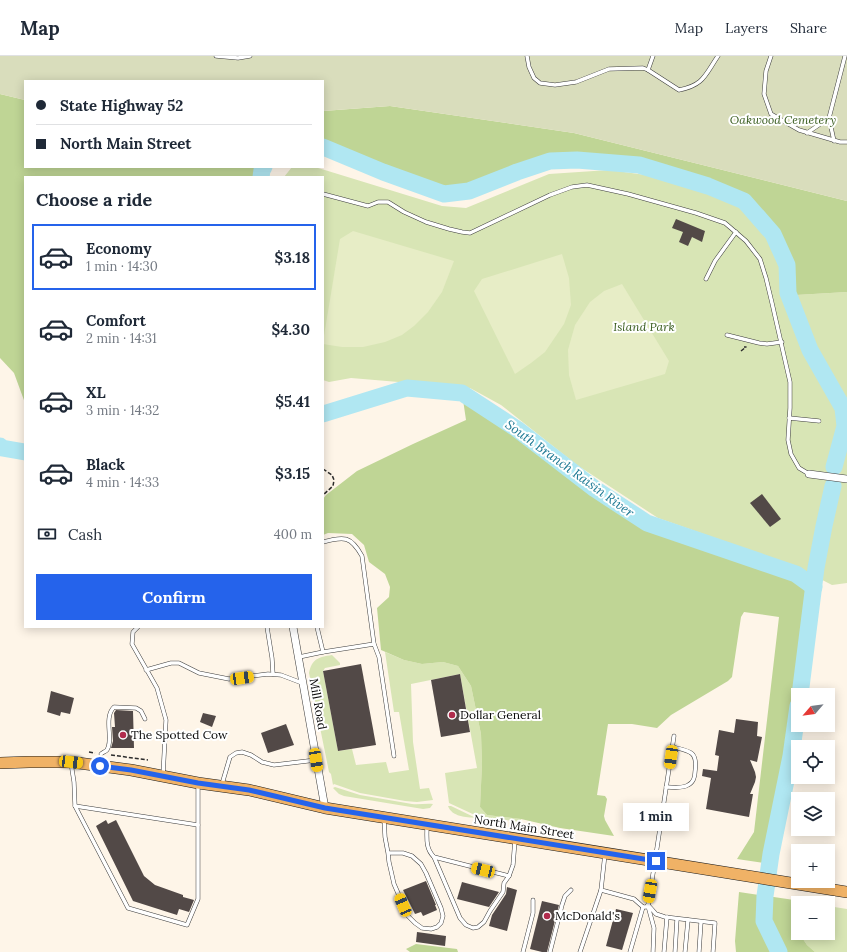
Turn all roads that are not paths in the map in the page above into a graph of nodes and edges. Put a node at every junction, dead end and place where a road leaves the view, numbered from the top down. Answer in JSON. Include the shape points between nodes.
{"nodes":[{"id":1,"x":216,"y":56,"type":"edge"},
{"id":2,"x":250,"y":56,"type":"edge"},
{"id":3,"x":527,"y":56,"type":"edge"},
{"id":4,"x":653,"y":56,"type":"edge"},
{"id":5,"x":718,"y":56,"type":"edge"},
{"id":6,"x":771,"y":56,"type":"edge"},
{"id":7,"x":845,"y":56,"type":"edge"},
{"id":8,"x":648,"y":70,"type":"junction"},
{"id":9,"x":829,"y":118,"type":"junction"},
{"id":10,"x":807,"y":133,"type":"junction"},
{"id":11,"x":834,"y":141,"type":"junction"},
{"id":12,"x":847,"y":142,"type":"edge"},
{"id":13,"x":324,"y":194,"type":"edge"},
{"id":14,"x":736,"y":232,"type":"junction"},
{"id":15,"x":706,"y":279,"type":"dead end"},
{"id":16,"x":727,"y":335,"type":"dead end"},
{"id":17,"x":782,"y":342,"type":"junction"},
{"id":18,"x":789,"y":418,"type":"junction"},
{"id":19,"x":819,"y":421,"type":"dead end"},
{"id":20,"x":809,"y":474,"type":"joint"},
{"id":21,"x":847,"y":479,"type":"edge"},
{"id":22,"x":324,"y":542,"type":"edge"},
{"id":23,"x":137,"y":628,"type":"edge"},
{"id":24,"x":267,"y":628,"type":"edge"},
{"id":25,"x":294,"y":628,"type":"edge"},
{"id":26,"x":317,"y":628,"type":"edge"},
{"id":27,"x":374,"y":644,"type":"junction"},
{"id":28,"x":323,"y":652,"type":"junction"},
{"id":29,"x":299,"y":658,"type":"junction"},
{"id":30,"x":146,"y":670,"type":"junction"},
{"id":31,"x":273,"y":674,"type":"junction"},
{"id":32,"x":303,"y":684,"type":"junction"},
{"id":33,"x":145,"y":719,"type":"dead end"},
{"id":34,"x":674,"y":736,"type":"dead end"},
{"id":35,"x":672,"y":748,"type":"junction"},
{"id":36,"x":101,"y":754,"type":"road end"},
{"id":37,"x":394,"y":756,"type":"dead end"},
{"id":38,"x":316,"y":760,"type":"junction"},
{"id":39,"x":71,"y":762,"type":"junction"},
{"id":40,"x":0,"y":763,"type":"edge"},
{"id":41,"x":163,"y":776,"type":"junction"},
{"id":42,"x":198,"y":783,"type":"junction"},
{"id":43,"x":221,"y":786,"type":"junction"},
{"id":44,"x":666,"y":786,"type":"junction"},
{"id":45,"x":75,"y":806,"type":"junction"},
{"id":46,"x":325,"y":808,"type":"junction"},
{"id":47,"x":384,"y":817,"type":"junction"},
{"id":48,"x":427,"y":824,"type":"junction"},
{"id":49,"x":198,"y":825,"type":"junction"},
{"id":50,"x":515,"y":838,"type":"junction"},
{"id":51,"x":388,"y":853,"type":"junction"},
{"id":52,"x":606,"y":853,"type":"junction"},
{"id":53,"x":434,"y":857,"type":"junction"},
{"id":54,"x":656,"y":861,"type":"junction"},
{"id":55,"x":509,"y":876,"type":"junction"},
{"id":56,"x":571,"y":890,"type":"dead end"},
{"id":57,"x":601,"y":890,"type":"junction"},
{"id":58,"x":847,"y":892,"type":"edge"},
{"id":59,"x":533,"y":900,"type":"dead end"},
{"id":60,"x":648,"y":905,"type":"junction"},
{"id":61,"x":643,"y":907,"type":"junction"},
{"id":62,"x":667,"y":918,"type":"junction"},
{"id":63,"x":677,"y":919,"type":"junction"},
{"id":64,"x":688,"y":920,"type":"junction"},
{"id":65,"x":701,"y":922,"type":"junction"},
{"id":66,"x":523,"y":952,"type":"edge"},
{"id":67,"x":550,"y":952,"type":"edge"},
{"id":68,"x":580,"y":952,"type":"edge"},
{"id":69,"x":630,"y":952,"type":"edge"},
{"id":70,"x":654,"y":952,"type":"edge"},
{"id":71,"x":664,"y":952,"type":"edge"},
{"id":72,"x":675,"y":952,"type":"edge"},
{"id":73,"x":685,"y":952,"type":"edge"},
{"id":74,"x":699,"y":952,"type":"edge"},
{"id":75,"x":713,"y":952,"type":"edge"}],
"edges":[{"from":1,"to":2,"type":"lane"},
{"from":3,"to":8,"type":"lane","via":[[534,78],[540,83],[555,85],[576,82],[609,69]]},
{"from":4,"to":8,"type":"lane"},
{"from":5,"to":8,"type":"lane","via":[[701,81],[690,88],[679,90]]},
{"from":6,"to":10,"type":"lane","via":[[766,71],[764,94],[771,114]]},
{"from":7,"to":9,"type":"lane"},
{"from":9,"to":10,"type":"lane"},
{"from":9,"to":11,"type":"lane"},
{"from":10,"to":11,"type":"lane"},
{"from":11,"to":12,"type":"lane"},
{"from":13,"to":14,"type":"lane","via":[[368,206],[388,202],[426,222],[470,233],[550,195],[587,185],[696,213],[725,223]]},
{"from":14,"to":15,"type":"lane","via":[[715,261]]},
{"from":14,"to":17,"type":"lane","via":[[760,260]]},
{"from":16,"to":17,"type":"lane","via":[[759,343]]},
{"from":17,"to":18,"type":"lane","via":[[790,382]]},
{"from":18,"to":19,"type":"lane"},
{"from":18,"to":20,"type":"lane","via":[[788,440],[791,454],[799,468]]},
{"from":20,"to":21,"type":"street"},
{"from":22,"to":27,"type":"lane","via":[[349,540],[362,556]]},
{"from":23,"to":30,"type":"lane","via":[[133,632],[132,644]]},
{"from":24,"to":31,"type":"lane"},
{"from":25,"to":29,"type":"street","name":"Mill Road"},
{"from":26,"to":28,"type":"lane"},
{"from":27,"to":28,"type":"lane"},
{"from":27,"to":37,"type":"lane","via":[[379,657]]},
{"from":28,"to":29,"type":"lane"},
{"from":29,"to":32,"type":"street","name":"Mill Road"},
{"from":30,"to":31,"type":"lane","via":[[179,662],[199,673],[229,679]]},
{"from":30,"to":41,"type":"lane","via":[[156,688],[166,720]]},
{"from":31,"to":32,"type":"lane"},
{"from":32,"to":38,"type":"street","name":"Mill Road"},
{"from":33,"to":36,"type":"lane","via":[[136,708],[114,707],[111,711],[109,743],[107,750]]},
{"from":34,"to":35,"type":"lane"},
{"from":35,"to":44,"type":"lane"},
{"from":35,"to":44,"type":"lane","via":[[688,750],[695,756],[695,777],[689,785],[682,788]]},
{"from":38,"to":43,"type":"lane","via":[[274,765],[262,762],[251,755],[236,752],[230,757]]},
{"from":38,"to":46,"type":"street","name":"Mill Road"},
{"from":39,"to":40,"type":"main road","name":"North Main Street"},
{"from":39,"to":41,"type":"main road","name":"North Main Street"},
{"from":39,"to":45,"type":"lane"},
{"from":41,"to":42,"type":"main road","name":"North Main Street"},
{"from":42,"to":43,"type":"main road","name":"North Main Street"},
{"from":42,"to":49,"type":"lane"},
{"from":43,"to":46,"type":"main road","name":"North Main Street"},
{"from":44,"to":54,"type":"lane"},
{"from":45,"to":49,"type":"lane"},
{"from":45,"to":49,"type":"lane","via":[[128,908],[186,925],[198,899]]},
{"from":46,"to":47,"type":"main road","name":"North Main Street"},
{"from":47,"to":48,"type":"main road","name":"North Main Street"},
{"from":47,"to":51,"type":"lane"},
{"from":48,"to":50,"type":"main road","name":"North Main Street"},
{"from":48,"to":53,"type":"lane","via":[[428,848]]},
{"from":50,"to":52,"type":"main road","name":"North Main Street"},
{"from":50,"to":55,"type":"lane"},
{"from":51,"to":51,"type":"lane","via":[[394,884],[408,916],[422,928],[437,927],[441,923],[442,912],[421,864],[412,856]]},
{"from":52,"to":54,"type":"main road","name":"North Main Street"},
{"from":52,"to":57,"type":"lane"},
{"from":53,"to":55,"type":"lane"},
{"from":53,"to":55,"type":"lane","via":[[460,918],[473,928],[484,922],[503,892],[504,883]]},
{"from":54,"to":58,"type":"main road","name":"North Main Street"},
{"from":54,"to":60,"type":"lane"},
{"from":56,"to":67,"type":"lane","via":[[562,905]]},
{"from":57,"to":61,"type":"lane","via":[[634,899]]},
{"from":57,"to":68,"type":"lane"},
{"from":59,"to":66,"type":"lane","via":[[533,913]]},
{"from":60,"to":61,"type":"lane"},
{"from":60,"to":62,"type":"lane","via":[[656,914]]},
{"from":60,"to":70,"type":"lane","via":[[654,928]]},
{"from":61,"to":69,"type":"lane"},
{"from":62,"to":63,"type":"lane"},
{"from":62,"to":71,"type":"lane"},
{"from":63,"to":64,"type":"lane"},
{"from":63,"to":72,"type":"lane"},
{"from":64,"to":65,"type":"lane"},
{"from":64,"to":73,"type":"lane"},
{"from":65,"to":74,"type":"lane"},
{"from":65,"to":75,"type":"lane","via":[[715,923]]}]}
